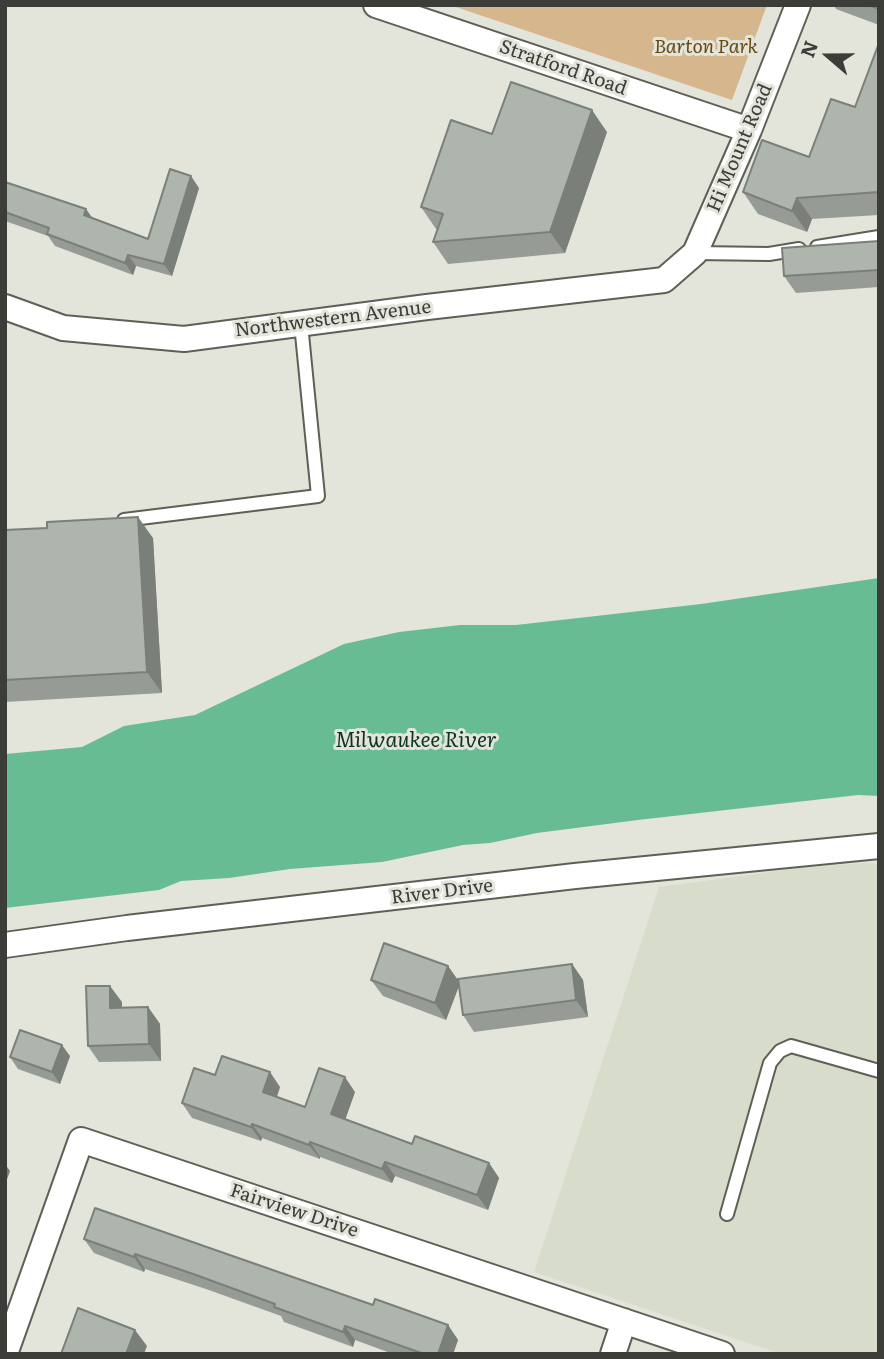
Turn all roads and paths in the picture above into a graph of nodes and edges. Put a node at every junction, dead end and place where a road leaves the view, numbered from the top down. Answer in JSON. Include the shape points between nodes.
{"nodes":[{"id":1,"x":376,"y":5,"type":"edge"},
{"id":2,"x":797,"y":5,"type":"edge"},
{"id":3,"x":749,"y":130,"type":"junction"},
{"id":4,"x":879,"y":237,"type":"edge"},
{"id":5,"x":695,"y":253,"type":"junction"},
{"id":6,"x":664,"y":280,"type":"joint"},
{"id":7,"x":5,"y":307,"type":"edge"},
{"id":8,"x":301,"y":324,"type":"junction"},
{"id":9,"x":114,"y":521,"type":"edge"},
{"id":10,"x":879,"y":846,"type":"edge"},
{"id":11,"x":5,"y":945,"type":"edge"},
{"id":12,"x":879,"y":1071,"type":"edge"},
{"id":13,"x":727,"y":1214,"type":"dead end"},
{"id":14,"x":624,"y":1321,"type":"junction"},
{"id":15,"x":5,"y":1354,"type":"edge"},
{"id":16,"x":613,"y":1354,"type":"edge"},
{"id":17,"x":722,"y":1354,"type":"edge"}],
"edges":[{"from":1,"to":3,"type":"street","name":"Stratford Road"},
{"from":2,"to":3,"type":"street","name":"Hi Mount Road"},
{"from":3,"to":5,"type":"street","name":"Hi Mount Road"},
{"from":4,"to":5,"type":"lane","via":[[769,254]]},
{"from":5,"to":6,"type":"street","name":"Hi Mount Road"},
{"from":6,"to":8,"type":"street","name":"Northwestern Avenue"},
{"from":7,"to":8,"type":"street","name":"Northwestern Avenue","via":[[63,328],[184,339]]},
{"from":8,"to":9,"type":"lane","via":[[318,496]]},
{"from":10,"to":11,"type":"street","name":"River Drive","via":[[575,876]]},
{"from":12,"to":13,"type":"lane","via":[[791,1046],[780,1051],[770,1063]]},
{"from":14,"to":15,"type":"street","name":"Fairview Drive","via":[[81,1140]]},
{"from":14,"to":16,"type":"street"},
{"from":14,"to":17,"type":"street","name":"Fairview Drive"}]}
